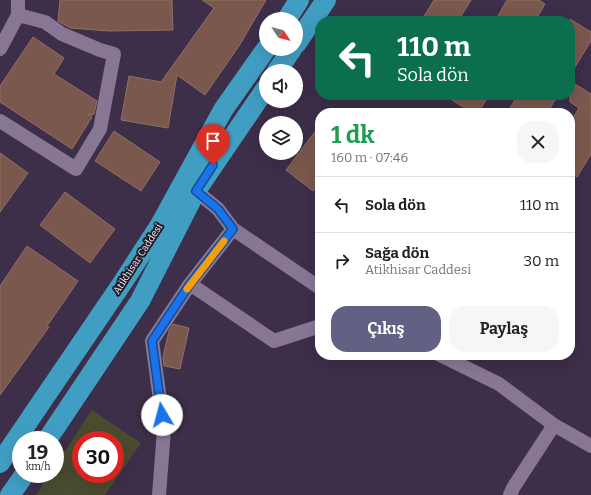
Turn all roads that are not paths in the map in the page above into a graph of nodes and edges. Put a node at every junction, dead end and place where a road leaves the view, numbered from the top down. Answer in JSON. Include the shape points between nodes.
{"nodes":[{"id":1,"x":18,"y":0,"type":"edge"},
{"id":2,"x":300,"y":0,"type":"edge"},
{"id":3,"x":326,"y":0,"type":"edge"},
{"id":4,"x":292,"y":12,"type":"edge"},
{"id":5,"x":18,"y":15,"type":"junction"},
{"id":6,"x":303,"y":31,"type":"edge"},
{"id":7,"x":0,"y":39,"type":"edge"},
{"id":8,"x":0,"y":49,"type":"edge"},
{"id":9,"x":261,"y":56,"type":"edge"},
{"id":10,"x":259,"y":98,"type":"edge"},
{"id":11,"x":0,"y":121,"type":"edge"},
{"id":12,"x":196,"y":191,"type":"junction"},
{"id":13,"x":233,"y":229,"type":"junction"},
{"id":14,"x":190,"y":284,"type":"junction"},
{"id":15,"x":315,"y":285,"type":"edge"},
{"id":16,"x":315,"y":328,"type":"edge"},
{"id":17,"x":450,"y":360,"type":"edge"},
{"id":18,"x":554,"y":425,"type":"junction"},
{"id":19,"x":53,"y":431,"type":"edge"},
{"id":20,"x":591,"y":446,"type":"edge"},
{"id":21,"x":0,"y":463,"type":"edge"},
{"id":22,"x":18,"y":483,"type":"edge"},
{"id":23,"x":10,"y":495,"type":"edge"},
{"id":24,"x":159,"y":495,"type":"edge"},
{"id":25,"x":510,"y":495,"type":"edge"}],
"edges":[{"from":1,"to":5,"type":"street"},
{"from":2,"to":4,"type":"highway"},
{"from":3,"to":6,"type":"highway"},
{"from":5,"to":7,"type":"street"},
{"from":5,"to":8,"type":"street"},
{"from":5,"to":11,"type":"street","via":[[45,22],[62,34],[114,54],[100,129],[76,169]]},
{"from":9,"to":21,"type":"highway","name":"Atikhisar Caddesi","via":[[223,110],[160,225]]},
{"from":10,"to":12,"type":"highway","name":"Atikhisar Caddesi"},
{"from":12,"to":13,"type":"street","via":[[218,209]]},
{"from":12,"to":19,"type":"highway","name":"Atikhisar Caddesi","via":[[140,301]]},
{"from":13,"to":14,"type":"street"},
{"from":13,"to":15,"type":"street"},
{"from":14,"to":16,"type":"street","via":[[274,341]]},
{"from":14,"to":24,"type":"street","via":[[152,341],[164,430]]},
{"from":17,"to":18,"type":"street","via":[[499,384]]},
{"from":18,"to":20,"type":"street"},
{"from":18,"to":25,"type":"street"},
{"from":22,"to":23,"type":"highway"}]}
